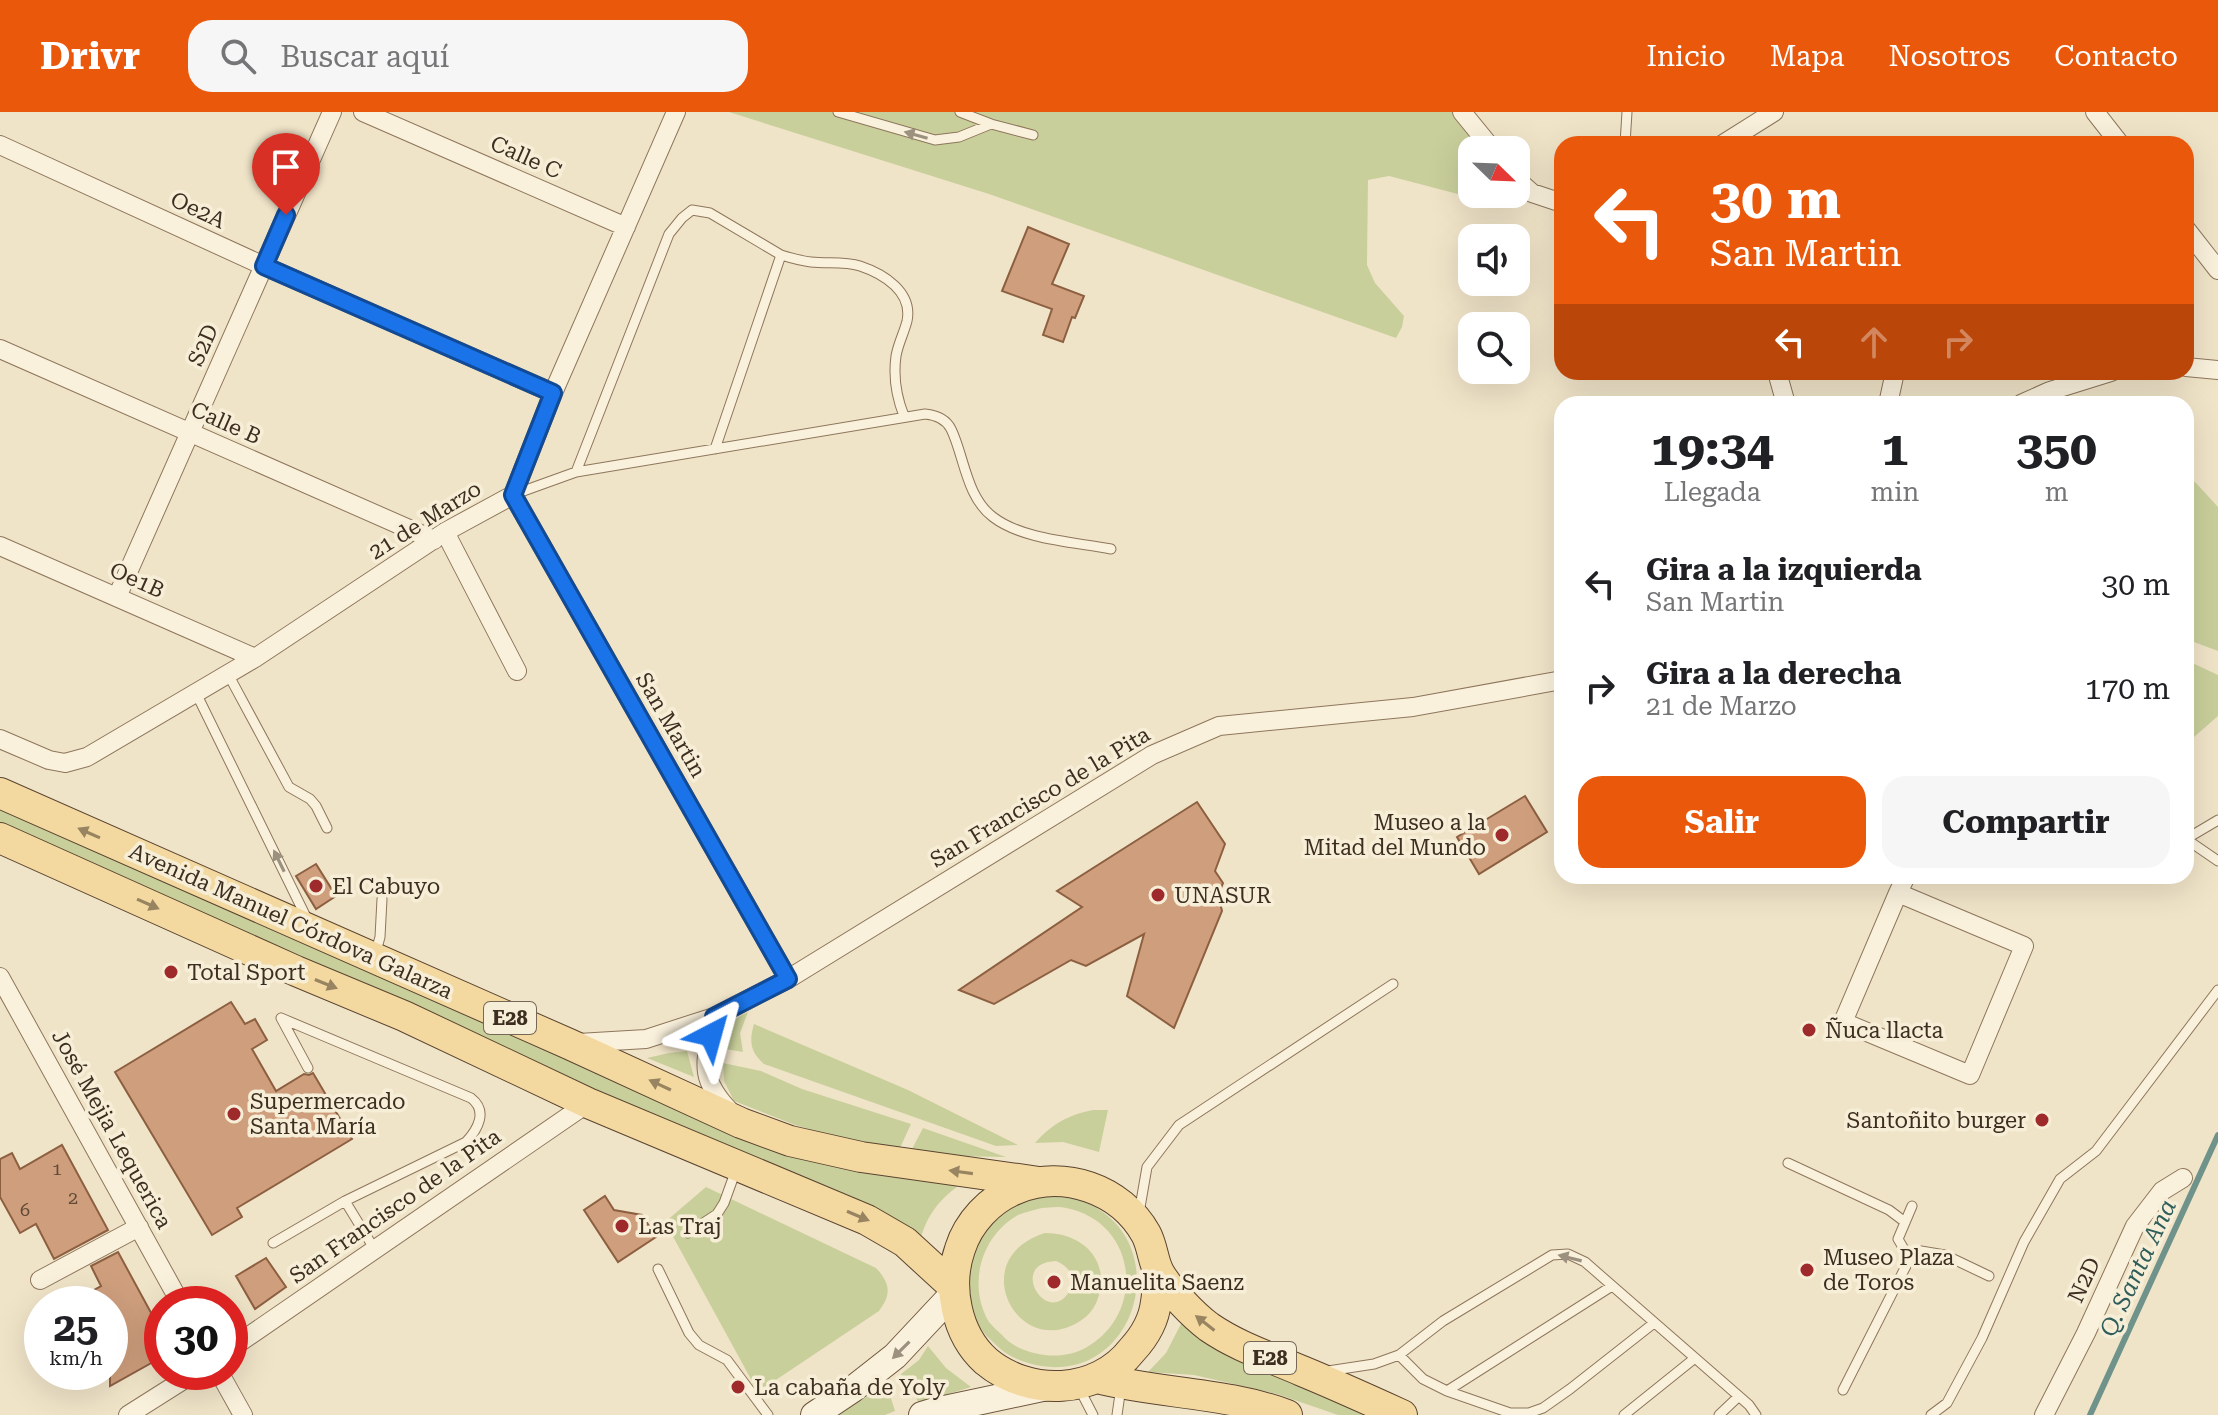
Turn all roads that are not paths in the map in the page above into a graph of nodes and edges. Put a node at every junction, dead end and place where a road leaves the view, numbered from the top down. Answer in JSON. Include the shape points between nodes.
{"nodes":[{"id":1,"x":332,"y":112,"type":"edge"},
{"id":2,"x":363,"y":112,"type":"edge"},
{"id":3,"x":676,"y":112,"type":"edge"},
{"id":4,"x":838,"y":112,"type":"edge"},
{"id":5,"x":960,"y":112,"type":"edge"},
{"id":6,"x":1462,"y":112,"type":"edge"},
{"id":7,"x":1627,"y":112,"type":"edge"},
{"id":8,"x":1636,"y":112,"type":"edge"},
{"id":9,"x":1774,"y":112,"type":"edge"},
{"id":10,"x":2095,"y":112,"type":"edge"},
{"id":11,"x":991,"y":124,"type":"junction"},
{"id":12,"x":1033,"y":135,"type":"dead end"},
{"id":13,"x":1482,"y":136,"type":"edge"},
{"id":14,"x":1626,"y":136,"type":"edge"},
{"id":15,"x":1736,"y":136,"type":"edge"},
{"id":16,"x":2114,"y":136,"type":"edge"},
{"id":17,"x":0,"y":145,"type":"edge"},
{"id":18,"x":1530,"y":191,"type":"edge"},
{"id":19,"x":1554,"y":200,"type":"edge"},
{"id":20,"x":626,"y":227,"type":"junction"},
{"id":21,"x":2194,"y":239,"type":"edge"},
{"id":22,"x":781,"y":255,"type":"junction"},
{"id":23,"x":264,"y":266,"type":"junction"},
{"id":24,"x":2218,"y":270,"type":"edge"},
{"id":25,"x":0,"y":349,"type":"edge"},
{"id":26,"x":2194,"y":368,"type":"edge"},
{"id":27,"x":2218,"y":370,"type":"edge"},
{"id":28,"x":2085,"y":380,"type":"edge"},
{"id":29,"x":553,"y":393,"type":"junction"},
{"id":30,"x":2039,"y":396,"type":"edge"},
{"id":31,"x":904,"y":416,"type":"junction"},
{"id":32,"x":190,"y":433,"type":"junction"},
{"id":33,"x":715,"y":449,"type":"junction"},
{"id":34,"x":576,"y":472,"type":"junction"},
{"id":35,"x":513,"y":495,"type":"junction"},
{"id":36,"x":440,"y":536,"type":"junction"},
{"id":37,"x":0,"y":546,"type":"edge"},
{"id":38,"x":1111,"y":549,"type":"dead end"},
{"id":39,"x":117,"y":597,"type":"junction"},
{"id":40,"x":255,"y":658,"type":"junction"},
{"id":41,"x":517,"y":671,"type":"dead end"},
{"id":42,"x":228,"y":674,"type":"junction"},
{"id":43,"x":1554,"y":681,"type":"edge"},
{"id":44,"x":196,"y":693,"type":"junction"},
{"id":45,"x":0,"y":739,"type":"edge"},
{"id":46,"x":0,"y":793,"type":"edge"},
{"id":47,"x":2218,"y":820,"type":"edge"},
{"id":48,"x":327,"y":828,"type":"dead end"},
{"id":49,"x":2194,"y":834,"type":"edge"},
{"id":50,"x":0,"y":838,"type":"edge"},
{"id":51,"x":2194,"y":844,"type":"edge"},
{"id":52,"x":2218,"y":861,"type":"edge"},
{"id":53,"x":1902,"y":885,"type":"edge"},
{"id":54,"x":382,"y":899,"type":"dead end"},
{"id":55,"x":313,"y":931,"type":"junction"},
{"id":56,"x":375,"y":958,"type":"junction"},
{"id":57,"x":0,"y":977,"type":"edge"},
{"id":58,"x":788,"y":979,"type":"junction"},
{"id":59,"x":1393,"y":984,"type":"dead end"},
{"id":60,"x":2218,"y":990,"type":"edge"},
{"id":61,"x":714,"y":1017,"type":"junction"},
{"id":62,"x":569,"y":1044,"type":"junction"},
{"id":63,"x":308,"y":1068,"type":"dead end"},
{"id":64,"x":588,"y":1103,"type":"junction"},
{"id":65,"x":741,"y":1123,"type":"junction"},
{"id":66,"x":1788,"y":1163,"type":"dead end"},
{"id":67,"x":738,"y":1167,"type":"junction"},
{"id":68,"x":2183,"y":1178,"type":"dead end"},
{"id":69,"x":1039,"y":1182,"type":"junction"},
{"id":70,"x":345,"y":1201,"type":"junction"},
{"id":71,"x":1912,"y":1206,"type":"dead end"},
{"id":72,"x":1138,"y":1221,"type":"junction"},
{"id":73,"x":1905,"y":1222,"type":"junction"},
{"id":74,"x":139,"y":1227,"type":"junction"},
{"id":75,"x":688,"y":1233,"type":"dead end"},
{"id":76,"x":273,"y":1243,"type":"dead end"},
{"id":77,"x":375,"y":1250,"type":"junction"},
{"id":78,"x":1911,"y":1261,"type":"junction"},
{"id":79,"x":658,"y":1269,"type":"dead end"},
{"id":80,"x":1158,"y":1272,"type":"junction"},
{"id":81,"x":1989,"y":1276,"type":"dead end"},
{"id":82,"x":40,"y":1280,"type":"dead end"},
{"id":83,"x":171,"y":1286,"type":"edge"},
{"id":84,"x":1612,"y":1286,"type":"junction"},
{"id":85,"x":954,"y":1290,"type":"junction"},
{"id":86,"x":1654,"y":1323,"type":"junction"},
{"id":87,"x":248,"y":1337,"type":"edge"},
{"id":88,"x":1399,"y":1355,"type":"junction"},
{"id":89,"x":1695,"y":1358,"type":"junction"},
{"id":90,"x":1304,"y":1371,"type":"junction"},
{"id":91,"x":1086,"y":1384,"type":"junction"},
{"id":92,"x":168,"y":1390,"type":"edge"},
{"id":93,"x":229,"y":1390,"type":"edge"},
{"id":94,"x":1843,"y":1390,"type":"dead end"},
{"id":95,"x":1447,"y":1391,"type":"junction"},
{"id":96,"x":1739,"y":1396,"type":"junction"},
{"id":97,"x":128,"y":1415,"type":"edge"},
{"id":98,"x":243,"y":1415,"type":"edge"},
{"id":99,"x":768,"y":1415,"type":"edge"},
{"id":100,"x":814,"y":1415,"type":"edge"},
{"id":101,"x":922,"y":1415,"type":"edge"},
{"id":102,"x":1093,"y":1415,"type":"edge"},
{"id":103,"x":1117,"y":1415,"type":"edge"},
{"id":104,"x":1287,"y":1415,"type":"edge"},
{"id":105,"x":1402,"y":1415,"type":"edge"},
{"id":106,"x":1624,"y":1415,"type":"edge"},
{"id":107,"x":1719,"y":1415,"type":"edge"},
{"id":108,"x":1756,"y":1415,"type":"edge"},
{"id":109,"x":1931,"y":1415,"type":"edge"},
{"id":110,"x":2044,"y":1415,"type":"edge"}],
"edges":[{"from":1,"to":23,"type":"street","name":"S2D"},
{"from":2,"to":20,"type":"street","name":"Calle C"},
{"from":3,"to":20,"type":"street","name":"21 de Marzo"},
{"from":11,"to":4,"type":"lane","one_way":true,"via":[[935,140]]},
{"from":5,"to":11,"type":"lane"},
{"from":6,"to":13,"type":"street"},
{"from":7,"to":8,"type":"lane"},
{"from":7,"to":14,"type":"lane"},
{"from":9,"to":15,"type":"street"},
{"from":10,"to":16,"type":"street"},
{"from":11,"to":12,"type":"lane"},
{"from":17,"to":23,"type":"street","name":"Oe2A"},
{"from":18,"to":19,"type":"street"},
{"from":20,"to":29,"type":"street","name":"21 de Marzo"},
{"from":21,"to":24,"type":"street"},
{"from":22,"to":31,"type":"lane","via":[[857,265],[881,274],[901,292],[908,303],[907,320],[894,379]]},
{"from":22,"to":33,"type":"lane"},
{"from":22,"to":34,"type":"lane","via":[[710,213],[692,210],[682,218],[669,234]]},
{"from":23,"to":29,"type":"street","name":"Oe2A"},
{"from":23,"to":32,"type":"street","name":"S2D"},
{"from":25,"to":32,"type":"street","name":"Calle B"},
{"from":26,"to":27,"type":"street"},
{"from":28,"to":30,"type":"street"},
{"from":29,"to":35,"type":"street","name":"21 de Marzo"},
{"from":31,"to":33,"type":"lane"},
{"from":31,"to":38,"type":"lane","via":[[936,416],[950,426],[974,493],[991,516],[1023,533]]},
{"from":32,"to":36,"type":"street","name":"Calle B"},
{"from":32,"to":39,"type":"street","name":"S2D"},
{"from":33,"to":34,"type":"lane"},
{"from":34,"to":35,"type":"lane"},
{"from":35,"to":36,"type":"street","name":"21 de Marzo"},
{"from":35,"to":58,"type":"street","name":"San Martin"},
{"from":36,"to":40,"type":"street","name":"21 de Marzo"},
{"from":36,"to":41,"type":"street"},
{"from":37,"to":39,"type":"street","name":"Oe1B"},
{"from":39,"to":40,"type":"street","name":"Oe1B"},
{"from":40,"to":42,"type":"street","name":"21 de Marzo"},
{"from":42,"to":44,"type":"street","name":"21 de Marzo"},
{"from":42,"to":48,"type":"lane","via":[[289,787],[310,799]]},
{"from":43,"to":58,"type":"street","name":"San Francisco de la Pita","via":[[1413,707],[1219,726],[1152,755]]},
{"from":44,"to":45,"type":"street","name":"21 de Marzo","via":[[87,757],[65,763]]},
{"from":55,"to":44,"type":"lane","one_way":true},
{"from":55,"to":46,"type":"main road","name":"Avenida Manuel Córdova Galarza","number":"E28","one_way":true},
{"from":47,"to":49,"type":"lane"},
{"from":50,"to":64,"type":"main road","name":"Avenida Manuel Córdova Galarza","number":"E28","one_way":true},
{"from":51,"to":52,"type":"lane"},
{"from":53,"to":53,"type":"street","via":[[1843,1022],[1970,1075],[2024,946]]},
{"from":54,"to":56,"type":"lane"},
{"from":55,"to":56,"type":"main road","name":"Avenida Manuel Córdova Galarza","number":"E28"},
{"from":56,"to":62,"type":"main road","name":"Avenida Manuel Córdova Galarza","number":"E28"},
{"from":57,"to":74,"type":"street","name":"José Mejia Lequerica"},
{"from":58,"to":61,"type":"street","name":"San Francisco de la Pita"},
{"from":59,"to":72,"type":"lane","via":[[1179,1125],[1147,1167]]},
{"from":60,"to":109,"type":"lane","via":[[2096,1151],[2060,1179],[1947,1403]]},
{"from":61,"to":62,"type":"street","name":"San Francisco de la Pita","via":[[646,1039]]},
{"from":61,"to":65,"type":"street","via":[[705,1069],[714,1093]]},
{"from":65,"to":62,"type":"main road","name":"Avenida Manuel Córdova Galarza","number":"E28","one_way":true},
{"from":63,"to":70,"type":"lane","via":[[281,1018],[477,1102],[477,1129],[466,1142]]},
{"from":64,"to":67,"type":"main road","name":"Avenida Manuel Córdova Galarza","number":"E28"},
{"from":64,"to":77,"type":"street","name":"San Francisco de la Pita"},
{"from":69,"to":65,"type":"main road","name":"Avenida Manuel Córdova Galarza","number":"E28","one_way":true,"via":[[861,1157]]},
{"from":66,"to":73,"type":"lane"},
{"from":67,"to":75,"type":"lane","via":[[717,1214]]},
{"from":67,"to":85,"type":"main road","name":"Avenida Manuel Córdova Galarza","number":"E28","one_way":true,"via":[[867,1220],[905,1242]]},
{"from":68,"to":110,"type":"street","name":"N2D","via":[[2162,1191],[2135,1226]]},
{"from":69,"to":72,"type":"main road","number":"E28","via":[[1076,1182],[1096,1189]]},
{"from":69,"to":85,"type":"main road","number":"E28","via":[[993,1202],[975,1220],[954,1265]]},
{"from":70,"to":76,"type":"lane"},
{"from":70,"to":77,"type":"lane"},
{"from":71,"to":73,"type":"lane"},
{"from":72,"to":80,"type":"main road","number":"E28"},
{"from":73,"to":78,"type":"lane","via":[[1898,1239]]},
{"from":74,"to":82,"type":"street"},
{"from":74,"to":83,"type":"street","name":"José Mejia Lequerica"},
{"from":77,"to":87,"type":"street","name":"San Francisco de la Pita"},
{"from":78,"to":81,"type":"lane","via":[[1921,1251],[1945,1255]]},
{"from":78,"to":94,"type":"lane"},
{"from":79,"to":99,"type":"lane","via":[[689,1333],[727,1360]]},
{"from":90,"to":80,"type":"main road","number":"E28","one_way":true,"via":[[1248,1349],[1207,1325]]},
{"from":80,"to":91,"type":"main road","number":"E28","via":[[1156,1304],[1145,1335],[1125,1360]]},
{"from":84,"to":86,"type":"lane"},
{"from":84,"to":88,"type":"lane","one_way":true,"via":[[1585,1262],[1568,1254],[1552,1255],[1443,1321]]},
{"from":84,"to":95,"type":"lane"},
{"from":85,"to":91,"type":"main road","number":"E28","via":[[964,1332],[986,1360],[1015,1379]]},
{"from":85,"to":100,"type":"main road","one_way":true,"via":[[895,1356]]},
{"from":86,"to":89,"type":"lane"},
{"from":86,"to":95,"type":"lane","via":[[1561,1396],[1529,1413],[1510,1413]]},
{"from":88,"to":90,"type":"lane","via":[[1374,1364]]},
{"from":88,"to":95,"type":"lane","via":[[1423,1379]]},
{"from":89,"to":96,"type":"lane"},
{"from":89,"to":106,"type":"lane"},
{"from":90,"to":105,"type":"main road","number":"E28"},
{"from":91,"to":101,"type":"main road"},
{"from":91,"to":102,"type":"lane"},
{"from":91,"to":103,"type":"lane"},
{"from":91,"to":104,"type":"main road","number":"E28","via":[[1269,1408]]},
{"from":92,"to":97,"type":"street"},
{"from":93,"to":98,"type":"street"},
{"from":96,"to":107,"type":"lane"},
{"from":96,"to":108,"type":"lane"}]}
